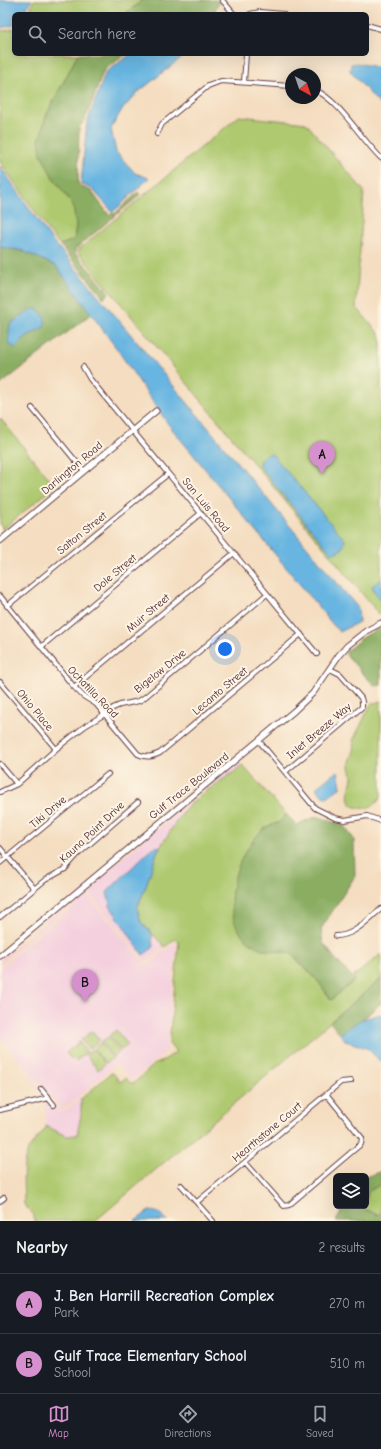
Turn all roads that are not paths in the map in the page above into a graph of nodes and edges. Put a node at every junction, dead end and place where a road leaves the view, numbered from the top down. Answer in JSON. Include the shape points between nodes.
{"nodes":[{"id":1,"x":222,"y":0,"type":"edge"},
{"id":2,"x":232,"y":12,"type":"edge"},
{"id":3,"x":369,"y":26,"type":"edge"},
{"id":4,"x":381,"y":29,"type":"edge"},
{"id":5,"x":246,"y":56,"type":"edge"},
{"id":6,"x":244,"y":82,"type":"junction"},
{"id":7,"x":285,"y":85,"type":"edge"},
{"id":8,"x":321,"y":93,"type":"edge"},
{"id":9,"x":157,"y":134,"type":"dead end"},
{"id":10,"x":381,"y":158,"type":"edge"},
{"id":11,"x":83,"y":367,"type":"dead end"},
{"id":12,"x":32,"y":408,"type":"dead end"},
{"id":13,"x":156,"y":411,"type":"dead end"},
{"id":14,"x":133,"y":431,"type":"junction"},
{"id":15,"x":84,"y":470,"type":"junction"},
{"id":16,"x":168,"y":474,"type":"junction"},
{"id":17,"x":201,"y":514,"type":"junction"},
{"id":18,"x":0,"y":541,"type":"edge"},
{"id":19,"x":234,"y":553,"type":"junction"},
{"id":20,"x":267,"y":594,"type":"junction"},
{"id":21,"x":0,"y":596,"type":"edge"},
{"id":22,"x":7,"y":606,"type":"junction"},
{"id":23,"x":381,"y":623,"type":"edge"},
{"id":24,"x":301,"y":634,"type":"junction"},
{"id":25,"x":41,"y":647,"type":"junction"},
{"id":26,"x":317,"y":654,"type":"dead end"},
{"id":27,"x":330,"y":669,"type":"junction"},
{"id":28,"x":0,"y":682,"type":"edge"},
{"id":29,"x":74,"y":687,"type":"junction"},
{"id":30,"x":105,"y":714,"type":"junction"},
{"id":31,"x":259,"y":741,"type":"junction"},
{"id":32,"x":56,"y":749,"type":"junction"},
{"id":33,"x":148,"y":757,"type":"joint"},
{"id":34,"x":0,"y":764,"type":"edge"},
{"id":35,"x":285,"y":772,"type":"junction"},
{"id":36,"x":108,"y":774,"type":"dead end"},
{"id":37,"x":17,"y":784,"type":"junction"},
{"id":38,"x":0,"y":792,"type":"edge"},
{"id":39,"x":138,"y":802,"type":"dead end"},
{"id":40,"x":381,"y":821,"type":"edge"},
{"id":41,"x":0,"y":848,"type":"edge"},
{"id":42,"x":8,"y":857,"type":"junction"},
{"id":43,"x":0,"y":863,"type":"edge"},
{"id":44,"x":34,"y":888,"type":"junction"},
{"id":45,"x":381,"y":909,"type":"edge"},
{"id":46,"x":0,"y":917,"type":"edge"},
{"id":47,"x":336,"y":936,"type":"dead end"},
{"id":48,"x":0,"y":956,"type":"edge"},
{"id":49,"x":351,"y":1081,"type":"dead end"},
{"id":50,"x":41,"y":1088,"type":"dead end"},
{"id":51,"x":326,"y":1095,"type":"junction"},
{"id":52,"x":48,"y":1098,"type":"junction"},
{"id":53,"x":54,"y":1105,"type":"dead end"},
{"id":54,"x":0,"y":1110,"type":"edge"},
{"id":55,"x":245,"y":1162,"type":"junction"},
{"id":56,"x":181,"y":1185,"type":"dead end"},
{"id":57,"x":197,"y":1202,"type":"junction"},
{"id":58,"x":213,"y":1221,"type":"edge"}],
"edges":[{"from":1,"to":2,"type":"street"},
{"from":3,"to":4,"type":"street"},
{"from":5,"to":6,"type":"street"},
{"from":6,"to":7,"type":"street"},
{"from":6,"to":9,"type":"street","via":[[221,81],[208,86],[162,124]]},
{"from":8,"to":10,"type":"street","via":[[333,102]]},
{"from":11,"to":14,"type":"street","name":"San Luis Road"},
{"from":12,"to":15,"type":"street"},
{"from":13,"to":14,"type":"street","name":"Darlington Road"},
{"from":14,"to":15,"type":"street","name":"Darlington Road"},
{"from":14,"to":16,"type":"street","name":"San Luis Road"},
{"from":15,"to":18,"type":"street","name":"Darlington Road"},
{"from":16,"to":17,"type":"street","name":"San Luis Road"},
{"from":16,"to":22,"type":"street","name":"Salton Street"},
{"from":17,"to":19,"type":"street","name":"San Luis Road"},
{"from":17,"to":25,"type":"street","name":"Dole Street"},
{"from":19,"to":20,"type":"street","name":"San Luis Road"},
{"from":19,"to":29,"type":"street","name":"Muir Street"},
{"from":20,"to":24,"type":"street","name":"San Luis Road"},
{"from":20,"to":30,"type":"street","name":"Bigelow Drive","via":[[145,697],[120,705]]},
{"from":21,"to":22,"type":"street","name":"Ochatilla Road"},
{"from":22,"to":25,"type":"street","name":"Ochatilla Road"},
{"from":23,"to":27,"type":"street","name":"Gulf Trace Boulevard","via":[[347,646]]},
{"from":24,"to":26,"type":"street","name":"San Luis Road"},
{"from":24,"to":33,"type":"street","name":"Lecanto Street","via":[[160,753]]},
{"from":25,"to":29,"type":"street","name":"Ochatilla Road"},
{"from":27,"to":31,"type":"street","name":"Gulf Trace Boulevard","via":[[304,702]]},
{"from":27,"to":35,"type":"street","name":"Inlet Breeze Way","via":[[340,674],[361,698],[362,707]]},
{"from":28,"to":32,"type":"street","name":"Ohio Place"},
{"from":29,"to":30,"type":"street","name":"Ochatilla Road"},
{"from":30,"to":32,"type":"street","name":"Bigelow Drive"},
{"from":30,"to":33,"type":"street","name":"Ochatilla Road","via":[[138,754]]},
{"from":31,"to":35,"type":"street"},
{"from":31,"to":48,"type":"street","name":"Gulf Trace Boulevard"},
{"from":32,"to":37,"type":"street","name":"Bigelow Drive"},
{"from":34,"to":37,"type":"street"},
{"from":35,"to":40,"type":"street","via":[[315,808],[322,812],[345,820],[367,816]]},
{"from":36,"to":42,"type":"street","name":"Tiki Drive"},
{"from":37,"to":38,"type":"street","name":"Bigelow Drive"},
{"from":39,"to":44,"type":"street","name":"Kauna Point Drive","via":[[77,855],[65,870]]},
{"from":41,"to":42,"type":"street"},
{"from":42,"to":43,"type":"street","name":"Tiki Drive"},
{"from":42,"to":44,"type":"street"},
{"from":44,"to":46,"type":"street","name":"Kauna Point Drive"},
{"from":45,"to":47,"type":"street","via":[[350,934]]},
{"from":49,"to":51,"type":"street","name":"Hearthstone Court","via":[[341,1082]]},
{"from":50,"to":52,"type":"street"},
{"from":51,"to":55,"type":"street","name":"Hearthstone Court"},
{"from":51,"to":55,"type":"street","via":[[362,1138],[362,1144],[289,1205],[284,1206]]},
{"from":52,"to":53,"type":"street"},
{"from":52,"to":54,"type":"street"},
{"from":55,"to":57,"type":"street","name":"Hearthstone Court"},
{"from":56,"to":57,"type":"street"},
{"from":57,"to":58,"type":"street"}]}
